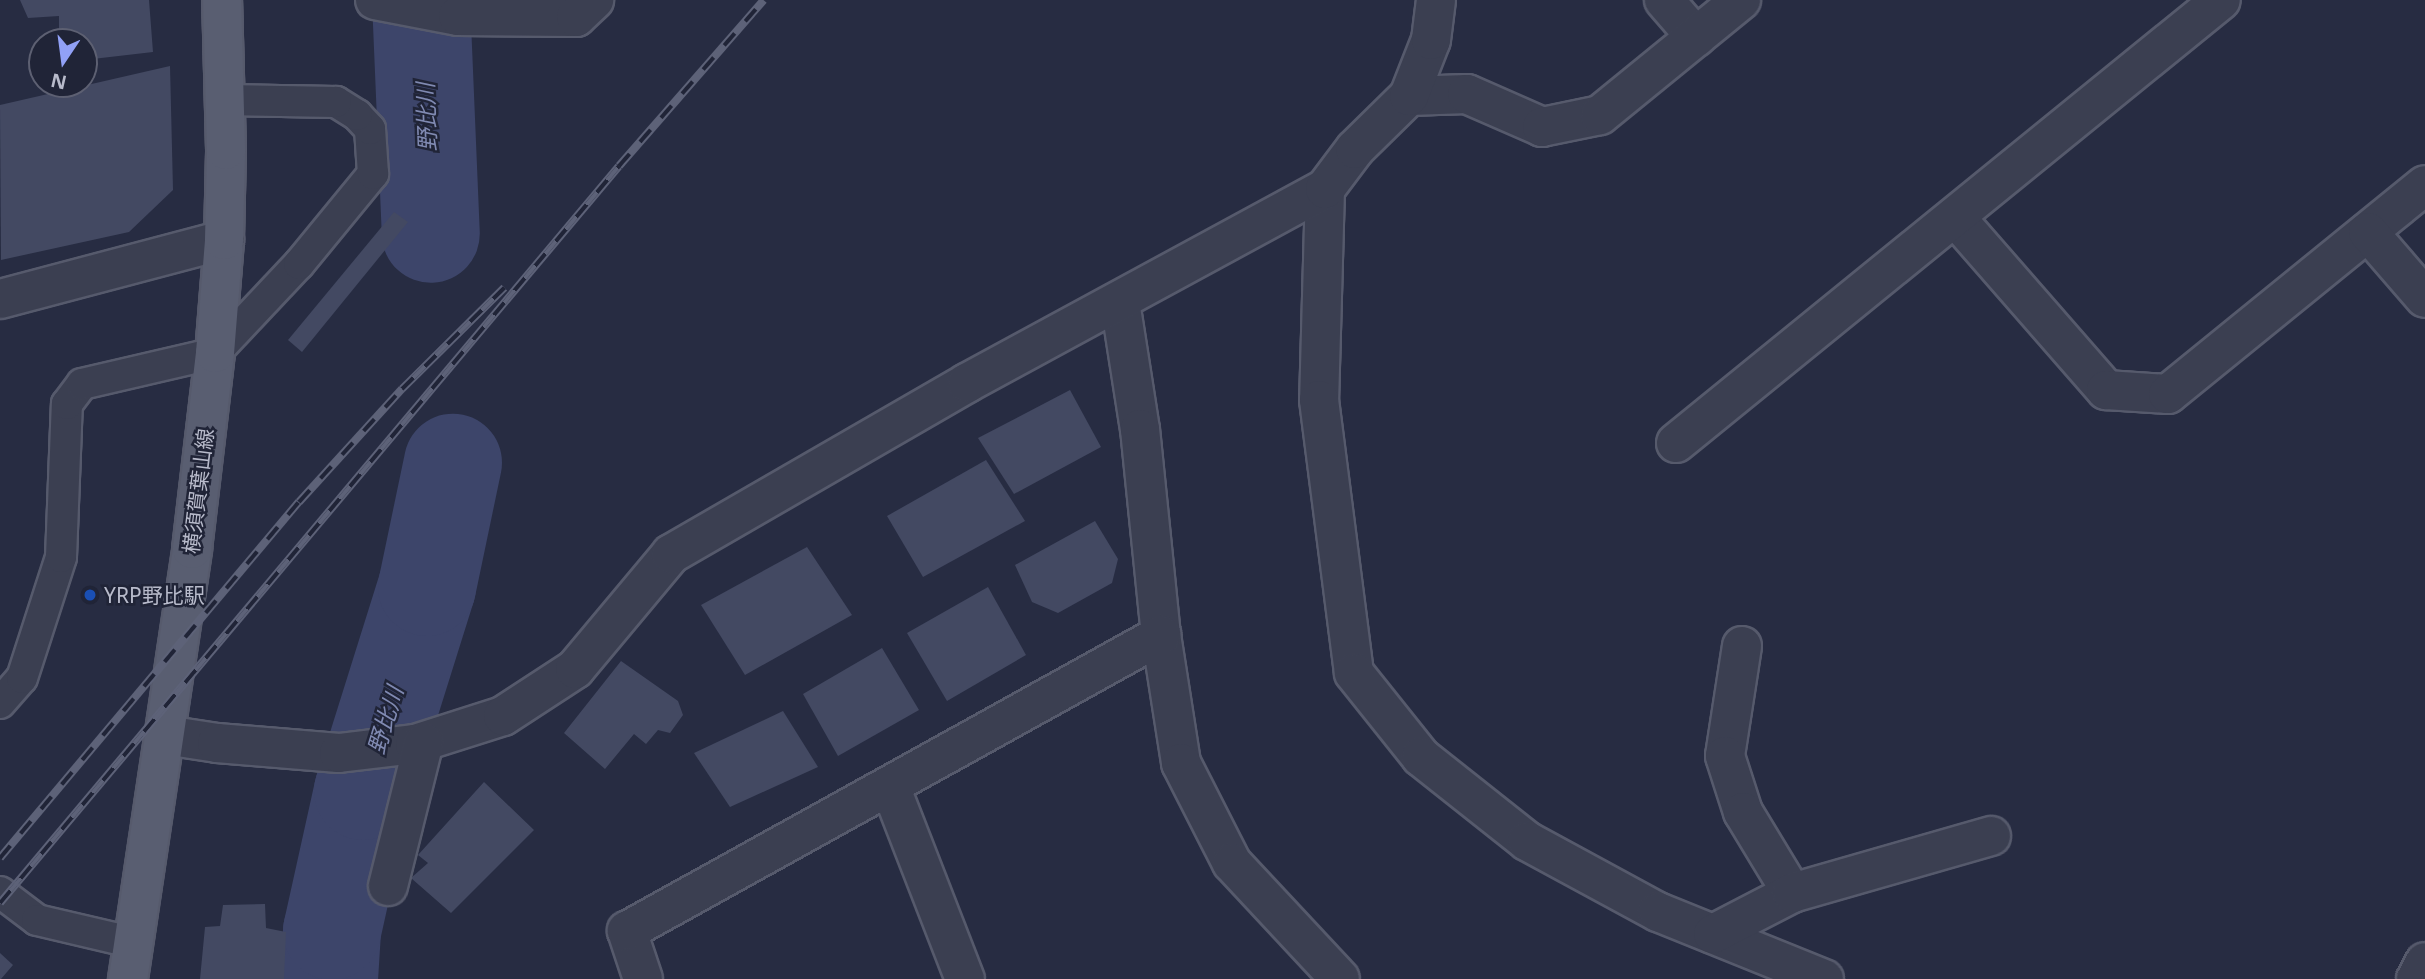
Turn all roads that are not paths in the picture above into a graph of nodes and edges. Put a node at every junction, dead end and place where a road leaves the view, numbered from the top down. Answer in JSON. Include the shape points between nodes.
{"nodes":[{"id":1,"x":222,"y":0,"type":"edge"},
{"id":2,"x":594,"y":0,"type":"edge"},
{"id":3,"x":1436,"y":0,"type":"edge"},
{"id":4,"x":1664,"y":0,"type":"edge"},
{"id":5,"x":1741,"y":0,"type":"edge"},
{"id":6,"x":2221,"y":0,"type":"edge"},
{"id":7,"x":378,"y":1,"type":"edge"},
{"id":8,"x":1696,"y":37,"type":"junction"},
{"id":9,"x":1409,"y":96,"type":"junction"},
{"id":10,"x":225,"y":100,"type":"junction"},
{"id":11,"x":2425,"y":186,"type":"edge"},
{"id":12,"x":1325,"y":189,"type":"junction"},
{"id":13,"x":1955,"y":217,"type":"junction"},
{"id":14,"x":2368,"y":232,"type":"junction"},
{"id":15,"x":224,"y":240,"type":"junction"},
{"id":16,"x":2425,"y":298,"type":"edge"},
{"id":17,"x":0,"y":299,"type":"edge"},
{"id":18,"x":1120,"y":302,"type":"junction"},
{"id":19,"x":215,"y":353,"type":"junction"},
{"id":20,"x":1676,"y":443,"type":"dead end"},
{"id":21,"x":1161,"y":635,"type":"junction"},
{"id":22,"x":1742,"y":646,"type":"dead end"},
{"id":23,"x":0,"y":703,"type":"edge"},
{"id":24,"x":165,"y":735,"type":"junction"},
{"id":25,"x":420,"y":743,"type":"junction"},
{"id":26,"x":890,"y":786,"type":"junction"},
{"id":27,"x":1991,"y":836,"type":"dead end"},
{"id":28,"x":388,"y":886,"type":"dead end"},
{"id":29,"x":0,"y":892,"type":"edge"},
{"id":30,"x":1792,"y":892,"type":"junction"},
{"id":31,"x":1713,"y":934,"type":"junction"},
{"id":32,"x":130,"y":960,"type":"edge"},
{"id":33,"x":2425,"y":962,"type":"edge"},
{"id":34,"x":643,"y":979,"type":"edge"},
{"id":35,"x":965,"y":979,"type":"edge"},
{"id":36,"x":1340,"y":979,"type":"edge"},
{"id":37,"x":1824,"y":979,"type":"edge"},
{"id":38,"x":2416,"y":979,"type":"edge"}],
"edges":[{"from":1,"to":10,"type":"main road","name":"横須賀葉山線"},
{"from":2,"to":7,"type":"street","via":[[576,17],[458,16]]},
{"from":3,"to":9,"type":"street","via":[[1431,40]]},
{"from":4,"to":8,"type":"street"},
{"from":5,"to":8,"type":"street"},
{"from":6,"to":13,"type":"street"},
{"from":8,"to":9,"type":"street","via":[[1600,115],[1542,127],[1467,94]]},
{"from":9,"to":12,"type":"street","via":[[1355,149]]},
{"from":10,"to":15,"type":"main road","name":"横須賀葉山線"},
{"from":10,"to":19,"type":"lane","via":[[336,102],[370,129],[373,174],[299,264]]},
{"from":11,"to":14,"type":"street"},
{"from":12,"to":18,"type":"street"},
{"from":12,"to":31,"type":"street","via":[[1319,400],[1354,673],[1421,757],[1527,841],[1658,912]]},
{"from":13,"to":14,"type":"street","via":[[2106,390],[2168,394]]},
{"from":13,"to":20,"type":"street"},
{"from":14,"to":16,"type":"street"},
{"from":15,"to":17,"type":"street"},
{"from":15,"to":19,"type":"main road","name":"横須賀葉山線"},
{"from":18,"to":21,"type":"street","via":[[1140,429]]},
{"from":18,"to":25,"type":"street","via":[[967,383],[671,554],[575,669],[503,716]]},
{"from":19,"to":23,"type":"lane","via":[[82,384],[67,404],[61,557],[22,678]]},
{"from":19,"to":24,"type":"main road","name":"横須賀葉山線"},
{"from":21,"to":26,"type":"street"},
{"from":21,"to":36,"type":"street","via":[[1181,762],[1232,863]]},
{"from":22,"to":30,"type":"street","via":[[1725,756],[1743,812]]},
{"from":24,"to":25,"type":"street","via":[[338,753]]},
{"from":24,"to":32,"type":"main road","name":"横須賀葉山線"},
{"from":25,"to":28,"type":"street"},
{"from":26,"to":34,"type":"street","via":[[627,931]]},
{"from":26,"to":35,"type":"street"},
{"from":27,"to":30,"type":"street"},
{"from":29,"to":32,"type":"lane","via":[[37,920]]},
{"from":30,"to":31,"type":"street"},
{"from":31,"to":37,"type":"street"},
{"from":33,"to":38,"type":"street"}]}
